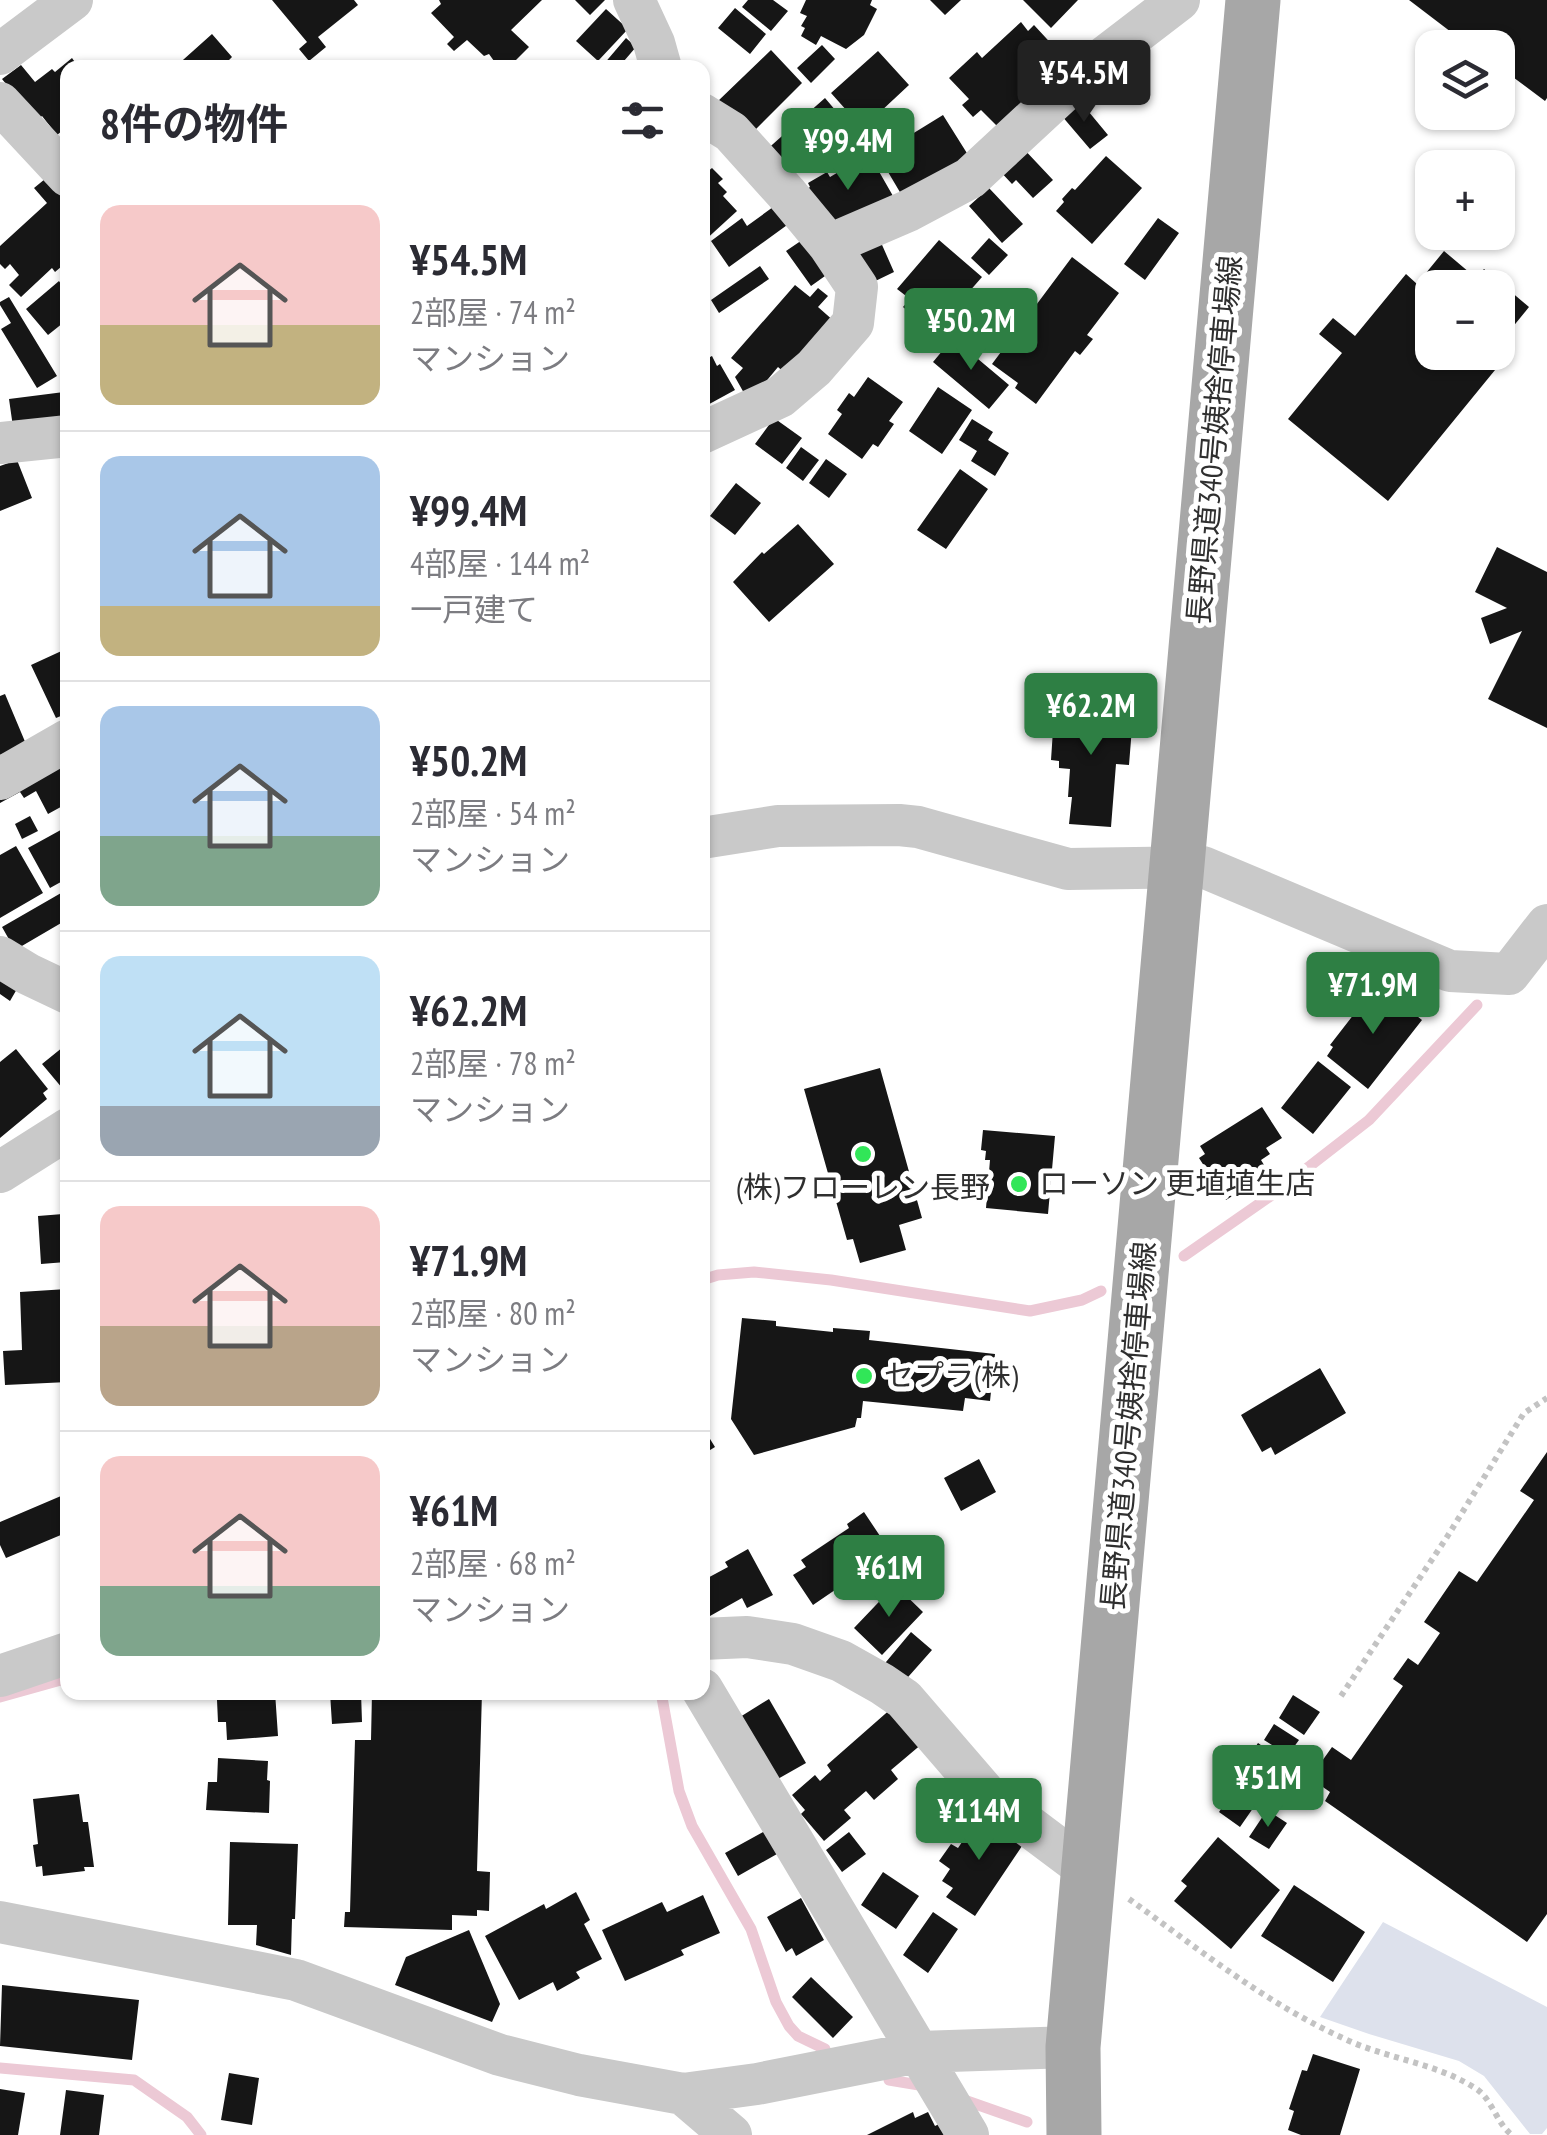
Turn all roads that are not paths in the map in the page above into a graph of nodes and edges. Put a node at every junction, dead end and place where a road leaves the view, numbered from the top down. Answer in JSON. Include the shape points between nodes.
{"nodes":[{"id":1,"x":72,"y":0,"type":"edge"},
{"id":2,"x":634,"y":0,"type":"edge"},
{"id":3,"x":1179,"y":0,"type":"edge"},
{"id":4,"x":1253,"y":0,"type":"edge"},
{"id":5,"x":0,"y":54,"type":"edge"},
{"id":6,"x":658,"y":60,"type":"edge"},
{"id":7,"x":0,"y":103,"type":"edge"},
{"id":8,"x":710,"y":119,"type":"edge"},
{"id":9,"x":60,"y":167,"type":"edge"},
{"id":10,"x":828,"y":245,"type":"junction"},
{"id":11,"x":710,"y":429,"type":"edge"},
{"id":12,"x":60,"y":437,"type":"edge"},
{"id":13,"x":0,"y":443,"type":"edge"},
{"id":14,"x":60,"y":745,"type":"edge"},
{"id":15,"x":0,"y":779,"type":"edge"},
{"id":16,"x":710,"y":837,"type":"edge"},
{"id":17,"x":1177,"y":867,"type":"junction"},
{"id":18,"x":1547,"y":925,"type":"edge"},
{"id":19,"x":0,"y":957,"type":"edge"},
{"id":20,"x":60,"y":989,"type":"edge"},
{"id":21,"x":60,"y":1134,"type":"edge"},
{"id":22,"x":0,"y":1172,"type":"edge"},
{"id":23,"x":710,"y":1638,"type":"edge"},
{"id":24,"x":60,"y":1656,"type":"edge"},
{"id":25,"x":0,"y":1676,"type":"edge"},
{"id":26,"x":708,"y":1700,"type":"edge"},
{"id":27,"x":1090,"y":1872,"type":"junction"},
{"id":28,"x":0,"y":1922,"type":"edge"},
{"id":29,"x":1072,"y":2046,"type":"junction"},
{"id":30,"x":919,"y":2052,"type":"junction"},
{"id":31,"x":683,"y":2094,"type":"junction"},
{"id":32,"x":731,"y":2135,"type":"edge"},
{"id":33,"x":968,"y":2135,"type":"edge"},
{"id":34,"x":1074,"y":2135,"type":"edge"}],
"edges":[{"from":1,"to":5,"type":"street"},
{"from":2,"to":6,"type":"street"},
{"from":3,"to":10,"type":"street","via":[[1080,76],[970,178]]},
{"from":4,"to":17,"type":"main road","name":"長野県道340号姨捨停車場線"},
{"from":7,"to":9,"type":"street"},
{"from":8,"to":10,"type":"street","via":[[732,132]]},
{"from":10,"to":11,"type":"street","via":[[856,287],[853,324],[780,398]]},
{"from":12,"to":13,"type":"street"},
{"from":14,"to":15,"type":"street"},
{"from":16,"to":17,"type":"street","via":[[778,826],[899,825],[1068,869]]},
{"from":17,"to":18,"type":"street","via":[[1203,867],[1450,971],[1509,974]]},
{"from":17,"to":27,"type":"main road","name":"長野県道340号姨捨停車場線"},
{"from":19,"to":20,"type":"street"},
{"from":21,"to":22,"type":"street"},
{"from":23,"to":27,"type":"street","via":[[792,1644],[882,1684],[904,1699],[986,1794]]},
{"from":24,"to":25,"type":"street"},
{"from":26,"to":30,"type":"street"},
{"from":27,"to":29,"type":"main road","name":"長野県道340号姨捨停車場線"},
{"from":28,"to":31,"type":"street","via":[[296,1980],[500,2055]]},
{"from":29,"to":30,"type":"street"},
{"from":29,"to":34,"type":"main road","name":"長野県道340号姨捨停車場線"},
{"from":30,"to":31,"type":"street"},
{"from":30,"to":33,"type":"street"},
{"from":31,"to":32,"type":"street"}]}
